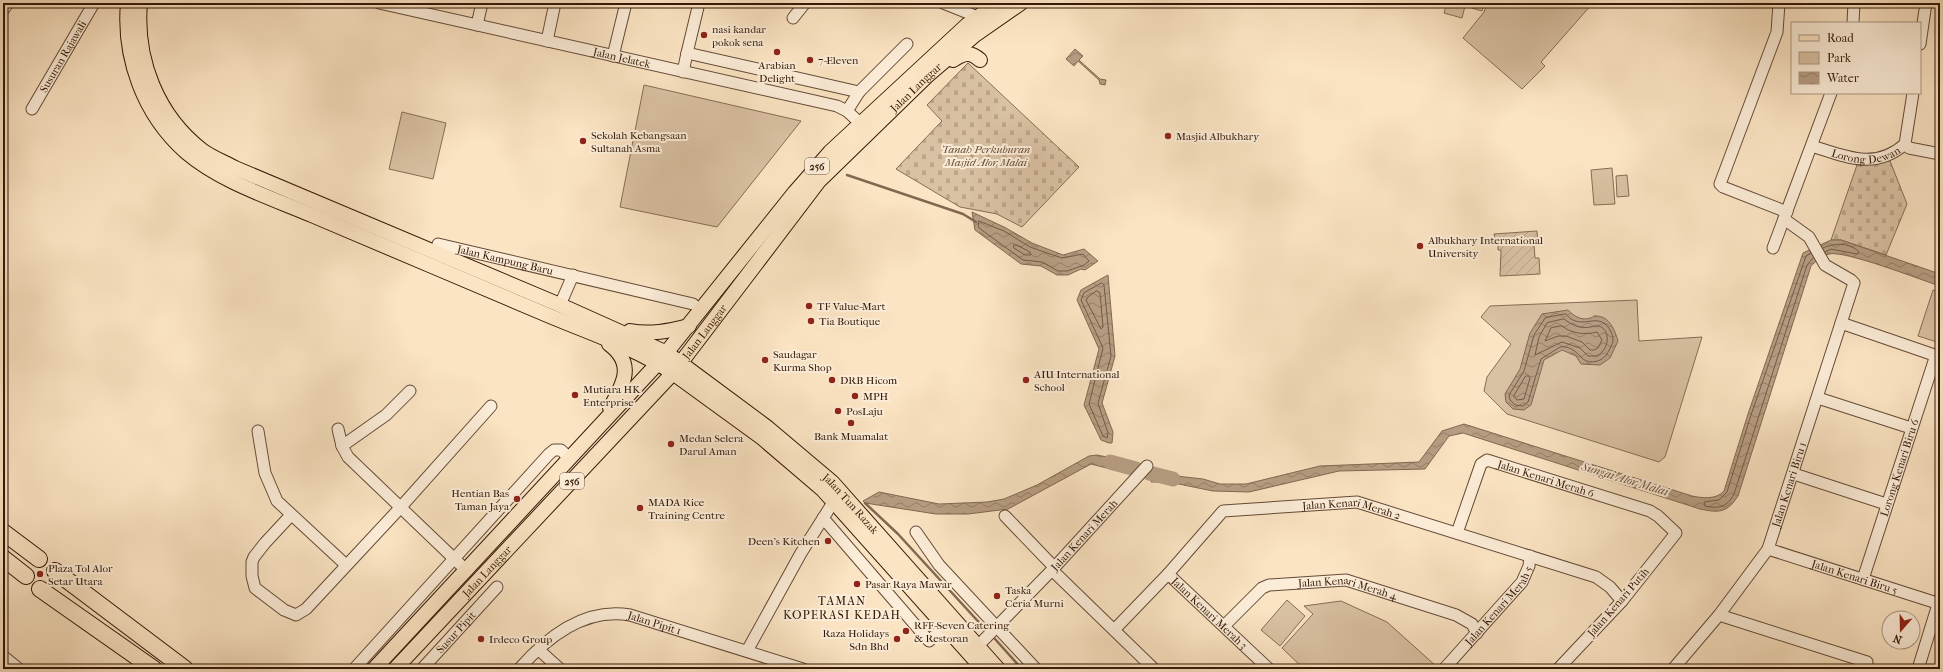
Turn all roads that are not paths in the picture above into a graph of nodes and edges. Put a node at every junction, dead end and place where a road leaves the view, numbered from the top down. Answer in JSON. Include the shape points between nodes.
{"nodes":[{"id":1,"x":8,"y":3,"type":"edge"},
{"id":2,"x":94,"y":3,"type":"edge"},
{"id":3,"x":128,"y":3,"type":"edge"},
{"id":4,"x":140,"y":3,"type":"edge"},
{"id":5,"x":379,"y":3,"type":"edge"},
{"id":6,"x":482,"y":3,"type":"edge"},
{"id":7,"x":555,"y":3,"type":"edge"},
{"id":8,"x":626,"y":3,"type":"edge"},
{"id":9,"x":699,"y":3,"type":"edge"},
{"id":10,"x":805,"y":3,"type":"edge"},
{"id":11,"x":943,"y":3,"type":"edge"},
{"id":12,"x":997,"y":3,"type":"edge"},
{"id":13,"x":1021,"y":3,"type":"edge"},
{"id":14,"x":1779,"y":3,"type":"edge"},
{"id":15,"x":1854,"y":3,"type":"edge"},
{"id":16,"x":1926,"y":3,"type":"edge"},
{"id":17,"x":406,"y":6,"type":"edge"},
{"id":18,"x":3,"y":10,"type":"edge"},
{"id":19,"x":978,"y":17,"type":"junction"},
{"id":20,"x":793,"y":18,"type":"dead end"},
{"id":21,"x":1853,"y":22,"type":"edge"},
{"id":22,"x":477,"y":25,"type":"junction"},
{"id":23,"x":1921,"y":37,"type":"edge"},
{"id":24,"x":548,"y":41,"type":"junction"},
{"id":25,"x":907,"y":44,"type":"dead end"},
{"id":26,"x":687,"y":53,"type":"junction"},
{"id":27,"x":613,"y":56,"type":"junction"},
{"id":28,"x":980,"y":60,"type":"dead end"},
{"id":29,"x":683,"y":72,"type":"junction"},
{"id":30,"x":927,"y":76,"type":"junction"},
{"id":31,"x":859,"y":92,"type":"junction"},
{"id":32,"x":1831,"y":94,"type":"edge"},
{"id":33,"x":1913,"y":94,"type":"edge"},
{"id":34,"x":32,"y":109,"type":"dead end"},
{"id":35,"x":846,"y":111,"type":"junction"},
{"id":36,"x":860,"y":123,"type":"junction"},
{"id":37,"x":1905,"y":144,"type":"junction"},
{"id":38,"x":1812,"y":146,"type":"junction"},
{"id":39,"x":1940,"y":154,"type":"edge"},
{"id":40,"x":1785,"y":216,"type":"junction"},
{"id":41,"x":438,"y":244,"type":"dead end"},
{"id":42,"x":1773,"y":248,"type":"dead end"},
{"id":43,"x":572,"y":275,"type":"junction"},
{"id":44,"x":693,"y":304,"type":"dead end"},
{"id":45,"x":560,"y":305,"type":"junction"},
{"id":46,"x":1841,"y":323,"type":"junction"},
{"id":47,"x":689,"y":326,"type":"junction"},
{"id":48,"x":603,"y":331,"type":"junction"},
{"id":49,"x":1938,"y":356,"type":"edge"},
{"id":50,"x":663,"y":358,"type":"junction"},
{"id":51,"x":677,"y":367,"type":"junction"},
{"id":52,"x":410,"y":391,"type":"dead end"},
{"id":53,"x":1818,"y":398,"type":"junction"},
{"id":54,"x":491,"y":406,"type":"dead end"},
{"id":55,"x":1911,"y":428,"type":"junction"},
{"id":56,"x":338,"y":429,"type":"dead end"},
{"id":57,"x":598,"y":429,"type":"junction"},
{"id":58,"x":258,"y":431,"type":"dead end"},
{"id":59,"x":342,"y":446,"type":"junction"},
{"id":60,"x":570,"y":459,"type":"junction"},
{"id":61,"x":1147,"y":466,"type":"dead end"},
{"id":62,"x":1794,"y":474,"type":"junction"},
{"id":63,"x":834,"y":501,"type":"junction"},
{"id":64,"x":1886,"y":504,"type":"junction"},
{"id":65,"x":400,"y":508,"type":"junction"},
{"id":66,"x":291,"y":515,"type":"junction"},
{"id":67,"x":1005,"y":516,"type":"dead end"},
{"id":68,"x":823,"y":518,"type":"junction"},
{"id":69,"x":3,"y":532,"type":"edge"},
{"id":70,"x":916,"y":532,"type":"dead end"},
{"id":71,"x":1457,"y":533,"type":"junction"},
{"id":72,"x":1676,"y":533,"type":"joint"},
{"id":73,"x":1768,"y":549,"type":"junction"},
{"id":74,"x":1530,"y":556,"type":"junction"},
{"id":75,"x":3,"y":558,"type":"edge"},
{"id":76,"x":39,"y":559,"type":"dead end"},
{"id":77,"x":464,"y":564,"type":"junction"},
{"id":78,"x":346,"y":565,"type":"junction"},
{"id":79,"x":1053,"y":568,"type":"junction"},
{"id":80,"x":54,"y":571,"type":"dead end"},
{"id":81,"x":1168,"y":574,"type":"junction"},
{"id":82,"x":26,"y":576,"type":"dead end"},
{"id":83,"x":480,"y":577,"type":"junction"},
{"id":84,"x":1863,"y":580,"type":"junction"},
{"id":85,"x":40,"y":589,"type":"dead end"},
{"id":86,"x":1622,"y":601,"type":"junction"},
{"id":87,"x":1939,"y":602,"type":"edge"},
{"id":88,"x":1719,"y":615,"type":"junction"},
{"id":89,"x":945,"y":626,"type":"junction"},
{"id":90,"x":1224,"y":626,"type":"junction"},
{"id":91,"x":996,"y":627,"type":"junction"},
{"id":92,"x":1114,"y":630,"type":"junction"},
{"id":93,"x":1477,"y":633,"type":"junction"},
{"id":94,"x":539,"y":650,"type":"junction"},
{"id":95,"x":973,"y":650,"type":"junction"},
{"id":96,"x":747,"y":651,"type":"junction"},
{"id":97,"x":3,"y":656,"type":"edge"},
{"id":98,"x":1867,"y":662,"type":"dead end"},
{"id":99,"x":19,"y":669,"type":"edge"},
{"id":100,"x":154,"y":669,"type":"edge"},
{"id":101,"x":185,"y":669,"type":"edge"},
{"id":102,"x":354,"y":669,"type":"edge"},
{"id":103,"x":374,"y":669,"type":"edge"},
{"id":104,"x":395,"y":669,"type":"edge"},
{"id":105,"x":422,"y":669,"type":"edge"},
{"id":106,"x":519,"y":669,"type":"edge"},
{"id":107,"x":560,"y":669,"type":"edge"},
{"id":108,"x":803,"y":669,"type":"edge"},
{"id":109,"x":983,"y":669,"type":"edge"},
{"id":110,"x":998,"y":669,"type":"edge"},
{"id":111,"x":1036,"y":669,"type":"edge"},
{"id":112,"x":1154,"y":669,"type":"edge"},
{"id":113,"x":1268,"y":669,"type":"edge"},
{"id":114,"x":1444,"y":669,"type":"edge"},
{"id":115,"x":1558,"y":669,"type":"edge"},
{"id":116,"x":1673,"y":669,"type":"edge"},
{"id":117,"x":1918,"y":669,"type":"edge"}],
"edges":[{"from":1,"to":18,"type":"street"},
{"from":2,"to":34,"type":"street","name":"Susuran Rajawali"},
{"from":3,"to":48,"type":"main road","via":[[127,29],[131,60],[147,102],[174,140],[210,170]]},
{"from":4,"to":45,"type":"main road","via":[[140,43],[152,84],[173,121],[204,151],[235,168]]},
{"from":5,"to":17,"type":"street","name":"Jalan Jelatek"},
{"from":6,"to":22,"type":"street"},
{"from":7,"to":24,"type":"street"},
{"from":8,"to":27,"type":"street"},
{"from":9,"to":26,"type":"street"},
{"from":10,"to":20,"type":"street"},
{"from":11,"to":19,"type":"street"},
{"from":12,"to":19,"type":"main road","name":"Jalan Langgar","number":"256"},
{"from":13,"to":30,"type":"main road","name":"Jalan Langgar","number":"256","via":[[976,35]]},
{"from":14,"to":40,"type":"street","via":[[1777,32],[1720,184],[1723,188]]},
{"from":15,"to":21,"type":"street"},
{"from":16,"to":23,"type":"street"},
{"from":17,"to":22,"type":"street","name":"Jalan Jelatek"},
{"from":19,"to":36,"type":"main road","name":"Jalan Langgar","number":"256"},
{"from":22,"to":24,"type":"street","name":"Jalan Jelatek"},
{"from":24,"to":27,"type":"street","name":"Jalan Jelatek"},
{"from":25,"to":31,"type":"street"},
{"from":26,"to":29,"type":"street"},
{"from":26,"to":31,"type":"street"},
{"from":27,"to":29,"type":"street","name":"Jalan Jelatek"},
{"from":28,"to":30,"type":"main road","via":[[974,55],[964,53]]},
{"from":29,"to":35,"type":"street","name":"Jalan Jelatek","via":[[837,106]]},
{"from":30,"to":51,"type":"main road","name":"Jalan Langgar","number":"256","via":[[840,159],[804,199]]},
{"from":31,"to":35,"type":"street"},
{"from":32,"to":38,"type":"street"},
{"from":33,"to":37,"type":"street"},
{"from":35,"to":36,"type":"street","name":"Jalan Jelatek"},
{"from":36,"to":47,"type":"main road","name":"Jalan Langgar","number":"256","via":[[794,192]]},
{"from":37,"to":38,"type":"street","name":"Lorong Dewan","via":[[1891,155],[1864,160],[1854,160]]},
{"from":37,"to":39,"type":"street","name":"Lorong Dewan","via":[[1909,148]]},
{"from":38,"to":40,"type":"street"},
{"from":40,"to":42,"type":"street"},
{"from":40,"to":46,"type":"street","name":"Jalan Kenari Biru 1","via":[[1809,237],[1825,265],[1853,281],[1854,285]]},
{"from":41,"to":43,"type":"street","name":"Jalan Kampung Baru"},
{"from":43,"to":44,"type":"street","name":"Jalan Kampung Baru"},
{"from":43,"to":45,"type":"street"},
{"from":45,"to":48,"type":"main road"},
{"from":46,"to":49,"type":"street"},
{"from":46,"to":53,"type":"street","name":"Jalan Kenari Biru 1"},
{"from":47,"to":48,"type":"main road","via":[[643,334]]},
{"from":47,"to":50,"type":"main road","name":"Jalan Langgar","number":"256"},
{"from":48,"to":50,"type":"main road"},
{"from":48,"to":57,"type":"main road","via":[[621,356],[625,371],[624,381]]},
{"from":49,"to":55,"type":"street","name":"Lorong Kenari Biru 6"},
{"from":50,"to":51,"type":"main road"},
{"from":50,"to":57,"type":"main road","name":"Jalan Langgar","number":"256"},
{"from":51,"to":63,"type":"main road","name":"Jalan Tun Razak","via":[[794,464]]},
{"from":51,"to":83,"type":"main road","name":"Jalan Langgar","number":"256"},
{"from":51,"to":95,"type":"main road","name":"Jalan Tun Razak","via":[[768,428],[832,482]]},
{"from":52,"to":59,"type":"street","via":[[386,415]]},
{"from":53,"to":55,"type":"street"},
{"from":53,"to":62,"type":"street","name":"Jalan Kenari Biru 1"},
{"from":54,"to":65,"type":"street"},
{"from":55,"to":64,"type":"street","name":"Lorong Kenari Biru 6"},
{"from":56,"to":59,"type":"street"},
{"from":57,"to":60,"type":"main road","name":"Jalan Langgar","number":"256"},
{"from":58,"to":66,"type":"street","via":[[269,486],[277,501]]},
{"from":59,"to":65,"type":"street","via":[[348,457]]},
{"from":60,"to":77,"type":"main road","name":"Jalan Langgar","number":"256"},
{"from":60,"to":77,"type":"street","via":[[561,450],[554,450],[549,454]]},
{"from":61,"to":79,"type":"street","name":"Jalan Kenari Merah"},
{"from":62,"to":64,"type":"street"},
{"from":62,"to":73,"type":"street","name":"Jalan Kenari Biru 1"},
{"from":63,"to":68,"type":"street"},
{"from":63,"to":89,"type":"main road","name":"Jalan Tun Razak"},
{"from":64,"to":84,"type":"street","name":"Lorong Kenari Biru 6"},
{"from":65,"to":77,"type":"street"},
{"from":65,"to":78,"type":"street"},
{"from":66,"to":78,"type":"street"},
{"from":66,"to":78,"type":"street","via":[[254,557],[252,582],[255,588],[284,610],[296,615],[306,608]]},
{"from":67,"to":79,"type":"street"},
{"from":68,"to":89,"type":"street","via":[[929,641]]},
{"from":68,"to":96,"type":"street"},
{"from":69,"to":76,"type":"highway"},
{"from":70,"to":91,"type":"street","via":[[939,565]]},
{"from":71,"to":72,"type":"street","name":"Jalan Kenari Merah 6","via":[[1481,464],[1487,460],[1650,511],[1665,521]]},
{"from":71,"to":74,"type":"street","name":"Jalan Kenari Merah 2"},
{"from":71,"to":81,"type":"street","name":"Jalan Kenari Merah 2","via":[[1357,502],[1223,511]]},
{"from":72,"to":86,"type":"street","name":"Jalan Kenari Putih"},
{"from":73,"to":84,"type":"street","name":"Jalan Kenari Biru 5"},
{"from":73,"to":88,"type":"street","name":"Jalan Kenari Biru 1"},
{"from":74,"to":86,"type":"street","name":"Jalan Kenari Merah 2","via":[[1601,579]]},
{"from":74,"to":93,"type":"street","name":"Jalan Kenari Merah 5","via":[[1522,582]]},
{"from":75,"to":82,"type":"highway"},
{"from":77,"to":83,"type":"main road"},
{"from":77,"to":102,"type":"street"},
{"from":77,"to":103,"type":"main road","name":"Jalan Langgar","number":"256"},
{"from":79,"to":91,"type":"street","name":"Jalan Kenari Merah"},
{"from":79,"to":92,"type":"street"},
{"from":80,"to":101,"type":"highway"},
{"from":81,"to":90,"type":"street","name":"Jalan Kenari Merah 3"},
{"from":81,"to":92,"type":"street","name":"Jalan Kenari Merah 2"},
{"from":83,"to":104,"type":"main road","name":"Jalan Langgar","number":"256"},
{"from":83,"to":105,"type":"street","name":"Susur Pipit","via":[[494,591]]},
{"from":84,"to":87,"type":"street","name":"Jalan Kenari Biru 5"},
{"from":85,"to":100,"type":"highway"},
{"from":86,"to":115,"type":"street","name":"Jalan Kenari Putih"},
{"from":87,"to":117,"type":"street"},
{"from":88,"to":98,"type":"street"},
{"from":88,"to":116,"type":"street","name":"Jalan Kenari Biru 1"},
{"from":89,"to":95,"type":"main road","name":"Jalan Tun Razak"},
{"from":90,"to":93,"type":"street","name":"Jalan Kenari Merah 4","via":[[1262,588],[1269,585],[1346,580],[1460,616],[1472,624]]},
{"from":90,"to":113,"type":"street","name":"Jalan Kenari Merah 3"},
{"from":91,"to":95,"type":"street","name":"Jalan Kenari Merah"},
{"from":91,"to":111,"type":"street"},
{"from":92,"to":112,"type":"street"},
{"from":93,"to":114,"type":"street","name":"Jalan Kenari Merah 5"},
{"from":94,"to":96,"type":"street","name":"Jalan Pipit 1","via":[[576,622],[609,613],[630,615]]},
{"from":94,"to":106,"type":"street","name":"Jalan Pipit 1"},
{"from":94,"to":107,"type":"street"},
{"from":95,"to":109,"type":"main road","name":"Jalan Tun Razak"},
{"from":95,"to":110,"type":"main road","name":"Jalan Tun Razak"},
{"from":96,"to":108,"type":"street","name":"Jalan Pipit 1"},
{"from":97,"to":99,"type":"street"}]}
